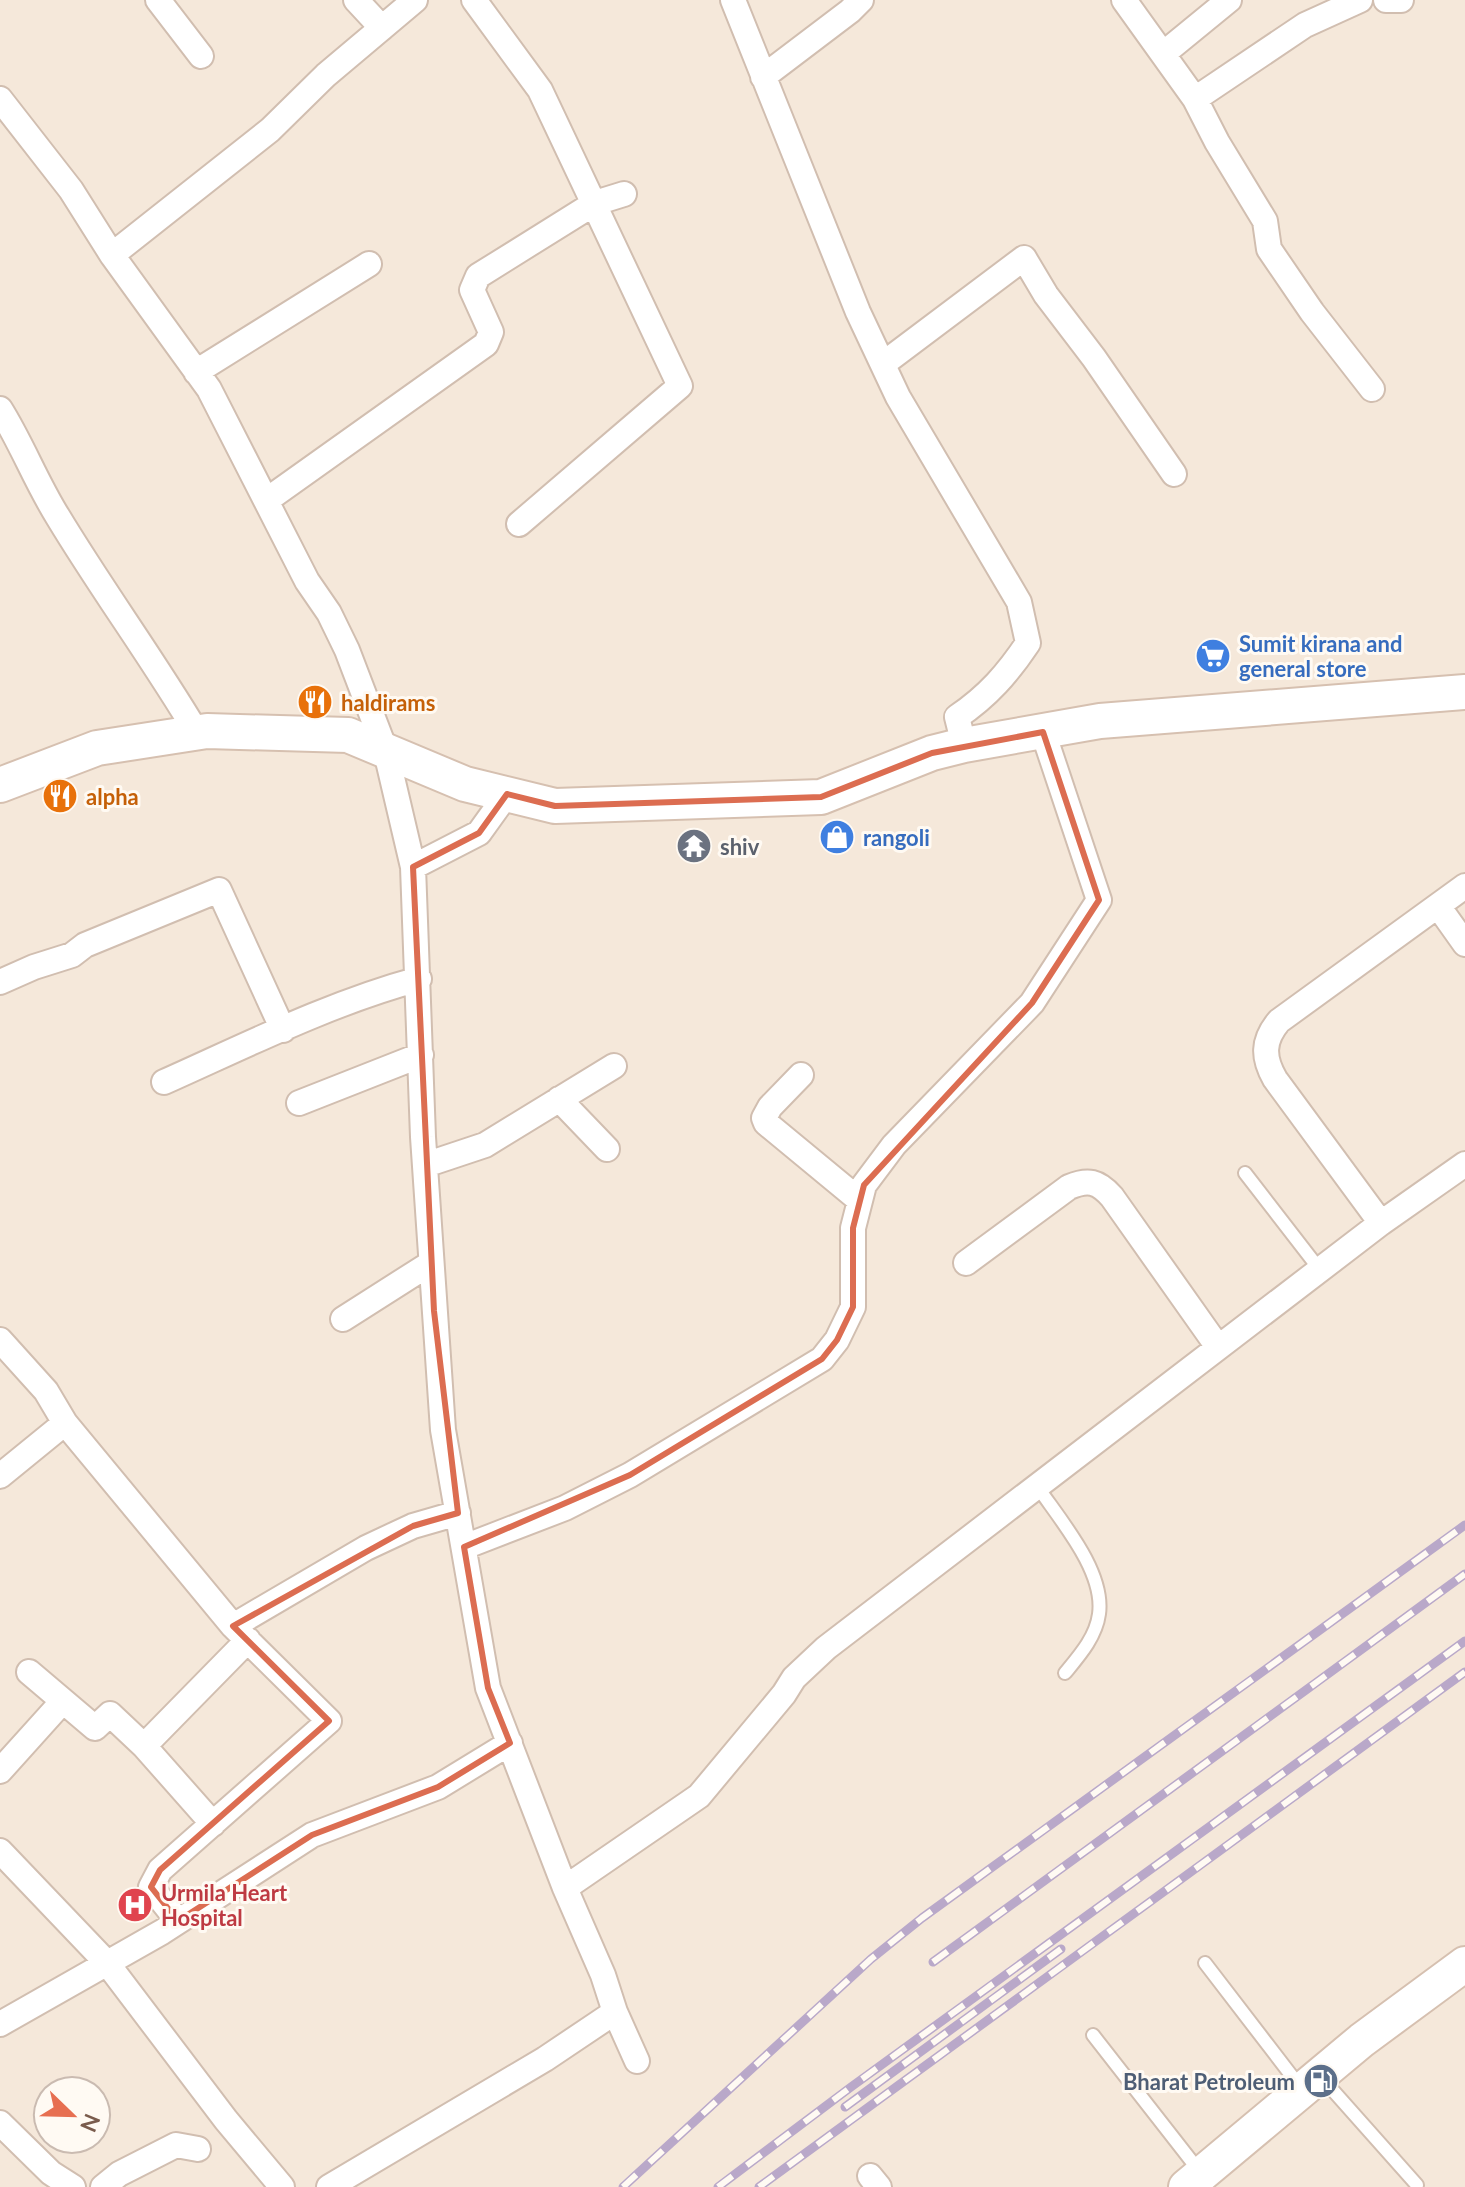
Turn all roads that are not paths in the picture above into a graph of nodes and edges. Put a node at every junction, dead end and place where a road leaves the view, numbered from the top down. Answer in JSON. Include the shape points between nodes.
{"nodes":[{"id":1,"x":158,"y":0,"type":"edge"},
{"id":2,"x":356,"y":0,"type":"edge"},
{"id":3,"x":415,"y":0,"type":"edge"},
{"id":4,"x":474,"y":0,"type":"edge"},
{"id":5,"x":733,"y":0,"type":"edge"},
{"id":6,"x":861,"y":0,"type":"edge"},
{"id":7,"x":1124,"y":0,"type":"edge"},
{"id":8,"x":1229,"y":0,"type":"edge"},
{"id":9,"x":1360,"y":0,"type":"edge"},
{"id":10,"x":1386,"y":0,"type":"edge"},
{"id":11,"x":1401,"y":0,"type":"edge"},
{"id":12,"x":382,"y":28,"type":"junction"},
{"id":13,"x":1163,"y":54,"type":"junction"},
{"id":14,"x":201,"y":56,"type":"dead end"},
{"id":15,"x":763,"y":77,"type":"junction"},
{"id":16,"x":0,"y":99,"type":"edge"},
{"id":17,"x":1195,"y":99,"type":"junction"},
{"id":18,"x":624,"y":194,"type":"dead end"},
{"id":19,"x":595,"y":203,"type":"junction"},
{"id":20,"x":112,"y":255,"type":"junction"},
{"id":21,"x":369,"y":264,"type":"dead end"},
{"id":22,"x":883,"y":364,"type":"junction"},
{"id":23,"x":196,"y":372,"type":"junction"},
{"id":24,"x":1372,"y":389,"type":"dead end"},
{"id":25,"x":0,"y":409,"type":"edge"},
{"id":26,"x":1174,"y":474,"type":"dead end"},
{"id":27,"x":267,"y":500,"type":"junction"},
{"id":28,"x":519,"y":524,"type":"dead end"},
{"id":29,"x":1465,"y":692,"type":"edge"},
{"id":30,"x":1043,"y":732,"type":"junction"},
{"id":31,"x":197,"y":733,"type":"junction"},
{"id":32,"x":964,"y":745,"type":"junction"},
{"id":33,"x":386,"y":752,"type":"junction"},
{"id":34,"x":0,"y":785,"type":"edge"},
{"id":35,"x":507,"y":794,"type":"junction"},
{"id":36,"x":413,"y":867,"type":"junction"},
{"id":37,"x":1465,"y":886,"type":"edge"},
{"id":38,"x":1438,"y":906,"type":"junction"},
{"id":39,"x":1465,"y":944,"type":"edge"},
{"id":40,"x":419,"y":979,"type":"junction"},
{"id":41,"x":0,"y":982,"type":"edge"},
{"id":42,"x":283,"y":1030,"type":"junction"},
{"id":43,"x":421,"y":1055,"type":"junction"},
{"id":44,"x":614,"y":1066,"type":"dead end"},
{"id":45,"x":801,"y":1075,"type":"dead end"},
{"id":46,"x":164,"y":1082,"type":"dead end"},
{"id":47,"x":559,"y":1099,"type":"junction"},
{"id":48,"x":299,"y":1103,"type":"dead end"},
{"id":49,"x":607,"y":1149,"type":"dead end"},
{"id":50,"x":1465,"y":1164,"type":"edge"},
{"id":51,"x":425,"y":1165,"type":"junction"},
{"id":52,"x":1245,"y":1173,"type":"dead end"},
{"id":53,"x":858,"y":1199,"type":"junction"},
{"id":54,"x":1381,"y":1223,"type":"junction"},
{"id":55,"x":431,"y":1263,"type":"junction"},
{"id":56,"x":966,"y":1263,"type":"dead end"},
{"id":57,"x":1320,"y":1270,"type":"junction"},
{"id":58,"x":343,"y":1319,"type":"dead end"},
{"id":59,"x":0,"y":1340,"type":"edge"},
{"id":60,"x":1218,"y":1347,"type":"junction"},
{"id":61,"x":65,"y":1423,"type":"junction"},
{"id":62,"x":0,"y":1476,"type":"edge"},
{"id":63,"x":1037,"y":1486,"type":"junction"},
{"id":64,"x":458,"y":1513,"type":"junction"},
{"id":65,"x":464,"y":1547,"type":"junction"},
{"id":66,"x":240,"y":1633,"type":"junction"},
{"id":67,"x":29,"y":1672,"type":"dead end"},
{"id":68,"x":1065,"y":1673,"type":"dead end"},
{"id":69,"x":63,"y":1701,"type":"junction"},
{"id":70,"x":510,"y":1743,"type":"junction"},
{"id":71,"x":144,"y":1746,"type":"junction"},
{"id":72,"x":0,"y":1771,"type":"edge"},
{"id":73,"x":213,"y":1824,"type":"junction"},
{"id":74,"x":0,"y":1851,"type":"edge"},
{"id":75,"x":565,"y":1888,"type":"junction"},
{"id":76,"x":178,"y":1921,"type":"junction"},
{"id":77,"x":107,"y":1963,"type":"junction"},
{"id":78,"x":1205,"y":1963,"type":"dead end"},
{"id":79,"x":1465,"y":1964,"type":"edge"},
{"id":80,"x":615,"y":2012,"type":"junction"},
{"id":81,"x":4,"y":2018,"type":"edge"},
{"id":82,"x":1093,"y":2035,"type":"dead end"},
{"id":83,"x":637,"y":2061,"type":"dead end"},
{"id":84,"x":1310,"y":2082,"type":"junction"},
{"id":85,"x":0,"y":2123,"type":"edge"},
{"id":86,"x":198,"y":2149,"type":"dead end"},
{"id":87,"x":1193,"y":2180,"type":"edge"},
{"id":88,"x":1417,"y":2185,"type":"edge"},
{"id":89,"x":73,"y":2187,"type":"edge"},
{"id":90,"x":103,"y":2187,"type":"edge"},
{"id":91,"x":282,"y":2187,"type":"edge"},
{"id":92,"x":329,"y":2187,"type":"edge"}],
"edges":[{"from":1,"to":14,"type":"street"},
{"from":2,"to":12,"type":"street"},
{"from":3,"to":12,"type":"street"},
{"from":4,"to":19,"type":"street","via":[[534,81]]},
{"from":5,"to":15,"type":"street"},
{"from":6,"to":15,"type":"street"},
{"from":7,"to":13,"type":"street"},
{"from":8,"to":13,"type":"street"},
{"from":9,"to":17,"type":"street","via":[[1305,25]]},
{"from":10,"to":11,"type":"street"},
{"from":12,"to":20,"type":"street","via":[[270,130]]},
{"from":13,"to":17,"type":"street"},
{"from":15,"to":22,"type":"street"},
{"from":16,"to":20,"type":"street","via":[[71,190]]},
{"from":17,"to":24,"type":"street","via":[[1265,221],[1269,249]]},
{"from":18,"to":19,"type":"street"},
{"from":19,"to":27,"type":"street","via":[[478,276],[472,290],[491,332],[486,344]]},
{"from":19,"to":28,"type":"street","via":[[680,386]]},
{"from":20,"to":23,"type":"street"},
{"from":21,"to":23,"type":"street"},
{"from":22,"to":26,"type":"street","via":[[1024,258]]},
{"from":22,"to":32,"type":"street","via":[[1019,602],[1028,643],[1007,675],[957,717]]},
{"from":23,"to":27,"type":"street"},
{"from":25,"to":31,"type":"street","via":[[45,497]]},
{"from":27,"to":33,"type":"street","via":[[347,650]]},
{"from":29,"to":30,"type":"main road","via":[[1100,721]]},
{"from":30,"to":32,"type":"main road"},
{"from":30,"to":53,"type":"street","via":[[1099,900],[1032,1003],[894,1145]]},
{"from":31,"to":33,"type":"main road","via":[[348,735]]},
{"from":31,"to":34,"type":"main road","via":[[97,748]]},
{"from":32,"to":35,"type":"main road","via":[[821,797],[555,806]]},
{"from":33,"to":35,"type":"main road","via":[[465,784]]},
{"from":33,"to":36,"type":"street"},
{"from":35,"to":36,"type":"street","via":[[479,833]]},
{"from":36,"to":40,"type":"street"},
{"from":37,"to":38,"type":"street"},
{"from":38,"to":39,"type":"street"},
{"from":38,"to":54,"type":"street","via":[[1279,1021],[1267,1042],[1267,1065],[1275,1079]]},
{"from":40,"to":42,"type":"street","via":[[378,990]]},
{"from":40,"to":43,"type":"street"},
{"from":41,"to":42,"type":"street","via":[[219,890]]},
{"from":42,"to":46,"type":"street"},
{"from":43,"to":48,"type":"street"},
{"from":43,"to":51,"type":"street"},
{"from":44,"to":47,"type":"street"},
{"from":45,"to":53,"type":"street","via":[[770,1107],[766,1123]]},
{"from":47,"to":49,"type":"street"},
{"from":47,"to":51,"type":"street","via":[[485,1145]]},
{"from":50,"to":54,"type":"street"},
{"from":51,"to":55,"type":"street"},
{"from":52,"to":57,"type":"lane"},
{"from":53,"to":65,"type":"street","via":[[853,1307],[822,1359],[630,1475],[565,1508]]},
{"from":54,"to":57,"type":"street"},
{"from":55,"to":58,"type":"street"},
{"from":55,"to":64,"type":"street","via":[[443,1430]]},
{"from":56,"to":60,"type":"street","via":[[1069,1187],[1094,1181],[1112,1197]]},
{"from":57,"to":60,"type":"street"},
{"from":59,"to":61,"type":"street","via":[[46,1391]]},
{"from":60,"to":63,"type":"street"},
{"from":61,"to":62,"type":"street"},
{"from":61,"to":66,"type":"street"},
{"from":63,"to":68,"type":"lane","via":[[1081,1550],[1100,1597],[1092,1637]]},
{"from":63,"to":75,"type":"street","via":[[826,1648],[794,1678],[699,1796]]},
{"from":64,"to":65,"type":"street"},
{"from":64,"to":66,"type":"street","via":[[366,1548]]},
{"from":65,"to":70,"type":"street","via":[[488,1688]]},
{"from":66,"to":71,"type":"street"},
{"from":66,"to":73,"type":"street","via":[[329,1721]]},
{"from":67,"to":69,"type":"street"},
{"from":69,"to":71,"type":"street","via":[[95,1728],[110,1714]]},
{"from":69,"to":72,"type":"street"},
{"from":70,"to":75,"type":"street"},
{"from":70,"to":76,"type":"street","via":[[438,1787],[312,1835]]},
{"from":71,"to":73,"type":"street"},
{"from":73,"to":76,"type":"street","via":[[160,1870],[151,1887]]},
{"from":74,"to":77,"type":"street"},
{"from":75,"to":80,"type":"street"},
{"from":76,"to":77,"type":"street"},
{"from":77,"to":81,"type":"street"},
{"from":77,"to":91,"type":"street"},
{"from":78,"to":84,"type":"lane"},
{"from":79,"to":84,"type":"main road"},
{"from":80,"to":83,"type":"street"},
{"from":80,"to":92,"type":"street"},
{"from":82,"to":87,"type":"lane"},
{"from":84,"to":87,"type":"main road"},
{"from":84,"to":88,"type":"lane"},
{"from":85,"to":89,"type":"street"},
{"from":86,"to":90,"type":"street","via":[[176,2145]]}]}
